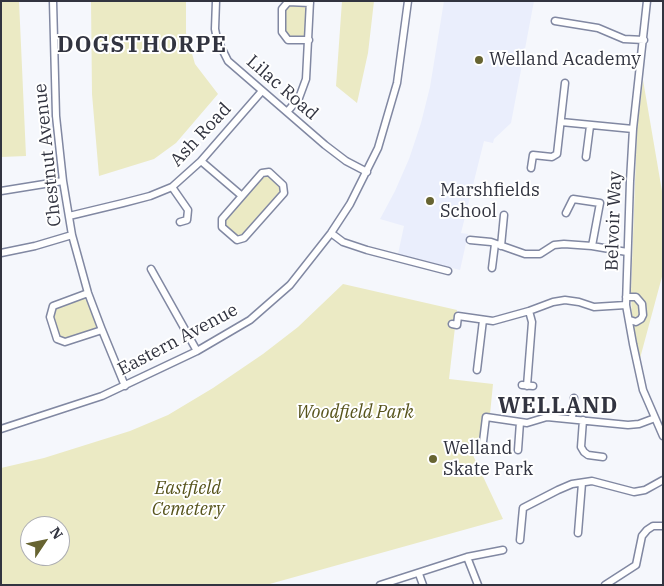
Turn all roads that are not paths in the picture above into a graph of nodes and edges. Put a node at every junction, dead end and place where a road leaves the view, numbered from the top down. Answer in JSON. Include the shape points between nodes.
{"nodes":[{"id":1,"x":52,"y":1,"type":"edge"},
{"id":2,"x":216,"y":1,"type":"edge"},
{"id":3,"x":408,"y":1,"type":"edge"},
{"id":4,"x":647,"y":1,"type":"edge"},
{"id":5,"x":310,"y":2,"type":"edge"},
{"id":6,"x":555,"y":21,"type":"dead end"},
{"id":7,"x":309,"y":40,"type":"junction"},
{"id":8,"x":644,"y":40,"type":"junction"},
{"id":9,"x":565,"y":83,"type":"dead end"},
{"id":10,"x":262,"y":91,"type":"junction"},
{"id":11,"x":288,"y":112,"type":"junction"},
{"id":12,"x":561,"y":122,"type":"junction"},
{"id":13,"x":590,"y":126,"type":"junction"},
{"id":14,"x":633,"y":129,"type":"junction"},
{"id":15,"x":586,"y":157,"type":"dead end"},
{"id":16,"x":201,"y":161,"type":"junction"},
{"id":17,"x":531,"y":168,"type":"dead end"},
{"id":18,"x":367,"y":172,"type":"junction"},
{"id":19,"x":63,"y":181,"type":"junction"},
{"id":20,"x":172,"y":187,"type":"junction"},
{"id":21,"x":1,"y":191,"type":"edge"},
{"id":22,"x":242,"y":196,"type":"junction"},
{"id":23,"x":566,"y":213,"type":"dead end"},
{"id":24,"x":504,"y":215,"type":"dead end"},
{"id":25,"x":70,"y":216,"type":"junction"},
{"id":26,"x":180,"y":222,"type":"dead end"},
{"id":27,"x":331,"y":234,"type":"junction"},
{"id":28,"x":72,"y":235,"type":"junction"},
{"id":29,"x":470,"y":240,"type":"dead end"},
{"id":30,"x":498,"y":245,"type":"junction"},
{"id":31,"x":592,"y":246,"type":"junction"},
{"id":32,"x":627,"y":252,"type":"junction"},
{"id":33,"x":1,"y":253,"type":"edge"},
{"id":34,"x":492,"y":268,"type":"dead end"},
{"id":35,"x":151,"y":269,"type":"dead end"},
{"id":36,"x":448,"y":271,"type":"dead end"},
{"id":37,"x":88,"y":293,"type":"junction"},
{"id":38,"x":626,"y":297,"type":"junction"},
{"id":39,"x":626,"y":305,"type":"junction"},
{"id":40,"x":529,"y":311,"type":"junction"},
{"id":41,"x":483,"y":320,"type":"junction"},
{"id":42,"x":630,"y":320,"type":"junction"},
{"id":43,"x":452,"y":324,"type":"dead end"},
{"id":44,"x":102,"y":330,"type":"junction"},
{"id":45,"x":197,"y":351,"type":"junction"},
{"id":46,"x":477,"y":370,"type":"dead end"},
{"id":47,"x":125,"y":386,"type":"junction"},
{"id":48,"x":527,"y":386,"type":"dead end"},
{"id":49,"x":574,"y":398,"type":"dead end"},
{"id":50,"x":572,"y":418,"type":"junction"},
{"id":51,"x":655,"y":418,"type":"junction"},
{"id":52,"x":583,"y":420,"type":"junction"},
{"id":53,"x":520,"y":422,"type":"junction"},
{"id":54,"x":1,"y":429,"type":"edge"},
{"id":55,"x":663,"y":436,"type":"edge"},
{"id":56,"x":482,"y":450,"type":"dead end"},
{"id":57,"x":518,"y":450,"type":"dead end"},
{"id":58,"x":603,"y":457,"type":"dead end"},
{"id":59,"x":663,"y":480,"type":"edge"},
{"id":60,"x":582,"y":483,"type":"junction"},
{"id":61,"x":663,"y":526,"type":"edge"},
{"id":62,"x":578,"y":533,"type":"dead end"},
{"id":63,"x":520,"y":540,"type":"dead end"},
{"id":64,"x":502,"y":550,"type":"dead end"},
{"id":65,"x":467,"y":557,"type":"junction"},
{"id":66,"x":419,"y":574,"type":"junction"},
{"id":67,"x":380,"y":585,"type":"edge"},
{"id":68,"x":423,"y":585,"type":"edge"},
{"id":69,"x":478,"y":585,"type":"edge"},
{"id":70,"x":605,"y":585,"type":"edge"}],
"edges":[{"from":1,"to":19,"type":"street","name":"Chestnut Avenue","via":[[56,116]]},
{"from":2,"to":10,"type":"street","name":"Lilac Road","via":[[216,29],[222,50],[228,61]]},
{"from":3,"to":18,"type":"street","name":"Eastern Avenue","via":[[397,83],[378,148]]},
{"from":4,"to":8,"type":"street","name":"Belvoir Way"},
{"from":5,"to":7,"type":"street"},
{"from":5,"to":7,"type":"street","via":[[288,2],[282,9],[282,32],[288,40]]},
{"from":6,"to":8,"type":"street","via":[[598,28],[624,39]]},
{"from":7,"to":11,"type":"street","via":[[305,84]]},
{"from":8,"to":14,"type":"street","name":"Belvoir Way"},
{"from":9,"to":12,"type":"street"},
{"from":10,"to":11,"type":"street","name":"Lilac Road"},
{"from":10,"to":16,"type":"street","name":"Ash Road"},
{"from":11,"to":18,"type":"street","name":"Lilac Road","via":[[346,161]]},
{"from":12,"to":13,"type":"street"},
{"from":12,"to":17,"type":"street","via":[[557,154],[552,157],[533,155]]},
{"from":13,"to":14,"type":"street"},
{"from":13,"to":15,"type":"street"},
{"from":14,"to":32,"type":"street","name":"Belvoir Way"},
{"from":16,"to":20,"type":"street","name":"Ash Road"},
{"from":16,"to":22,"type":"street"},
{"from":18,"to":27,"type":"street","name":"Eastern Avenue"},
{"from":19,"to":21,"type":"street"},
{"from":19,"to":25,"type":"street","name":"Chestnut Avenue"},
{"from":20,"to":25,"type":"street","name":"Ash Road","via":[[123,204]]},
{"from":20,"to":26,"type":"street","via":[[188,210],[187,220]]},
{"from":22,"to":22,"type":"street","via":[[262,173],[269,172],[284,185],[284,193],[244,238],[237,240],[222,227],[222,219]]},
{"from":23,"to":31,"type":"street","via":[[573,199],[600,202]]},
{"from":24,"to":30,"type":"street"},
{"from":25,"to":28,"type":"street","name":"Chestnut Avenue"},
{"from":27,"to":36,"type":"street","via":[[367,250]]},
{"from":27,"to":45,"type":"street","name":"Eastern Avenue","via":[[290,285],[250,320]]},
{"from":28,"to":33,"type":"street"},
{"from":28,"to":37,"type":"street","name":"Chestnut Avenue"},
{"from":29,"to":30,"type":"street"},
{"from":30,"to":31,"type":"street","via":[[525,254],[540,254],[557,245]]},
{"from":30,"to":34,"type":"street"},
{"from":31,"to":32,"type":"street"},
{"from":32,"to":38,"type":"street","name":"Belvoir Way"},
{"from":35,"to":45,"type":"street"},
{"from":37,"to":44,"type":"street","name":"Chestnut Avenue"},
{"from":37,"to":44,"type":"street","via":[[53,306],[50,316],[57,339],[65,342]]},
{"from":38,"to":39,"type":"street","name":"Belvoir Way"},
{"from":38,"to":42,"type":"street","via":[[636,297],[642,304],[641,319],[636,322]]},
{"from":39,"to":40,"type":"street","via":[[594,307],[565,300]]},
{"from":39,"to":42,"type":"street","name":"Belvoir Way"},
{"from":40,"to":41,"type":"street","via":[[493,321]]},
{"from":40,"to":48,"type":"street","via":[[532,322]]},
{"from":41,"to":43,"type":"street","via":[[458,316],[456,325]]},
{"from":41,"to":46,"type":"street"},
{"from":42,"to":51,"type":"street","name":"Belvoir Way","via":[[643,390]]},
{"from":44,"to":47,"type":"street","name":"Chestnut Avenue"},
{"from":45,"to":47,"type":"street","name":"Eastern Avenue"},
{"from":47,"to":54,"type":"street","name":"Eastern Avenue","via":[[85,403]]},
{"from":49,"to":50,"type":"street"},
{"from":50,"to":52,"type":"street"},
{"from":50,"to":53,"type":"street","via":[[547,417]]},
{"from":51,"to":52,"type":"street","via":[[628,425]]},
{"from":51,"to":55,"type":"street","name":"Belvoir Way"},
{"from":52,"to":58,"type":"street","via":[[581,447],[588,455]]},
{"from":53,"to":56,"type":"street","via":[[486,417]]},
{"from":53,"to":57,"type":"street"},
{"from":59,"to":60,"type":"street","via":[[634,492],[592,482]]},
{"from":60,"to":62,"type":"street"},
{"from":60,"to":63,"type":"street","via":[[558,490],[524,508]]},
{"from":61,"to":70,"type":"street","via":[[647,530],[642,536],[636,565]]},
{"from":64,"to":65,"type":"street"},
{"from":65,"to":66,"type":"street"},
{"from":65,"to":69,"type":"street"},
{"from":66,"to":67,"type":"street"},
{"from":66,"to":68,"type":"street"}]}
